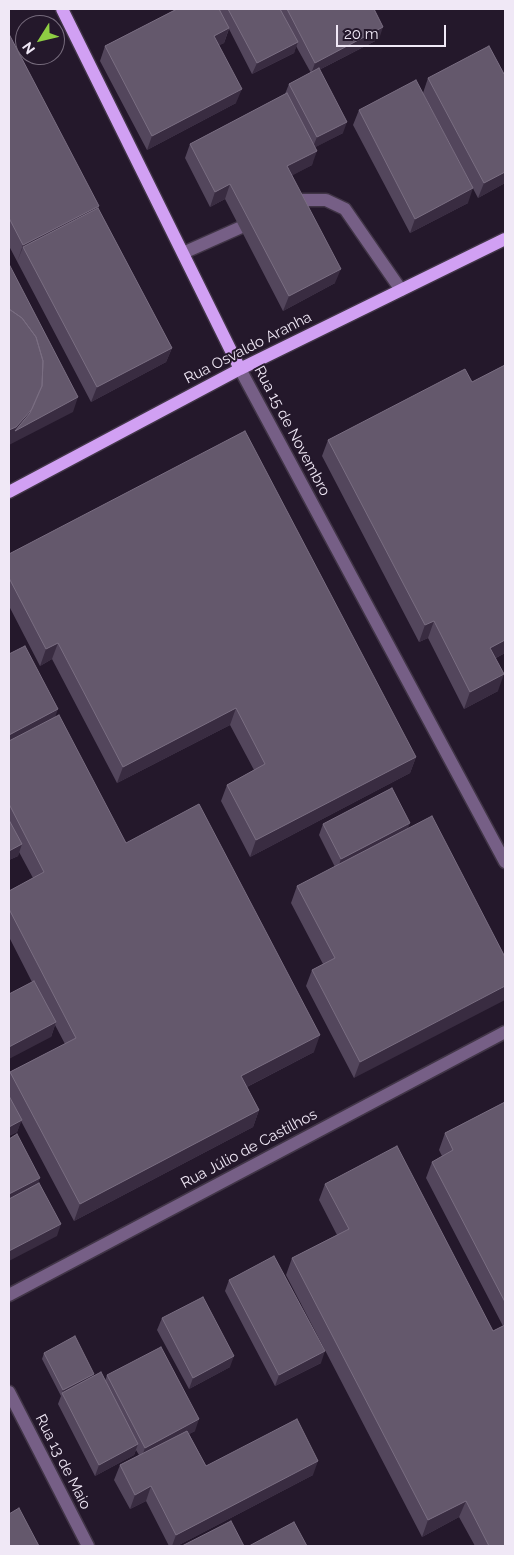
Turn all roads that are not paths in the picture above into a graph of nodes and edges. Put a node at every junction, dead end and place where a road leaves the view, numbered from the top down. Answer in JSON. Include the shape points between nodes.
{"nodes":[{"id":1,"x":62,"y":9,"type":"edge"},
{"id":2,"x":505,"y":239,"type":"edge"},
{"id":3,"x":183,"y":253,"type":"junction"},
{"id":4,"x":401,"y":290,"type":"junction"},
{"id":5,"x":240,"y":369,"type":"junction"},
{"id":6,"x":9,"y":492,"type":"edge"},
{"id":7,"x":505,"y":862,"type":"edge"},
{"id":8,"x":505,"y":1032,"type":"edge"},
{"id":9,"x":9,"y":1295,"type":"edge"},
{"id":10,"x":9,"y":1392,"type":"edge"},
{"id":11,"x":88,"y":1546,"type":"edge"}],
"edges":[{"from":1,"to":3,"type":"main road","name":"Rua 15 de Novembro"},
{"from":2,"to":4,"type":"main road","name":"Rua Osvaldo Aranha"},
{"from":3,"to":4,"type":"street","via":[[302,200],[326,200],[345,209]]},
{"from":3,"to":5,"type":"main road","name":"Rua 15 de Novembro"},
{"from":4,"to":5,"type":"main road","name":"Rua Osvaldo Aranha"},
{"from":5,"to":6,"type":"main road","name":"Rua Osvaldo Aranha"},
{"from":5,"to":7,"type":"street","name":"Rua 15 de Novembro"},
{"from":8,"to":9,"type":"street","name":"Rua Júlio de Castilhos"},
{"from":10,"to":11,"type":"street","name":"Rua 13 de Maio"}]}
